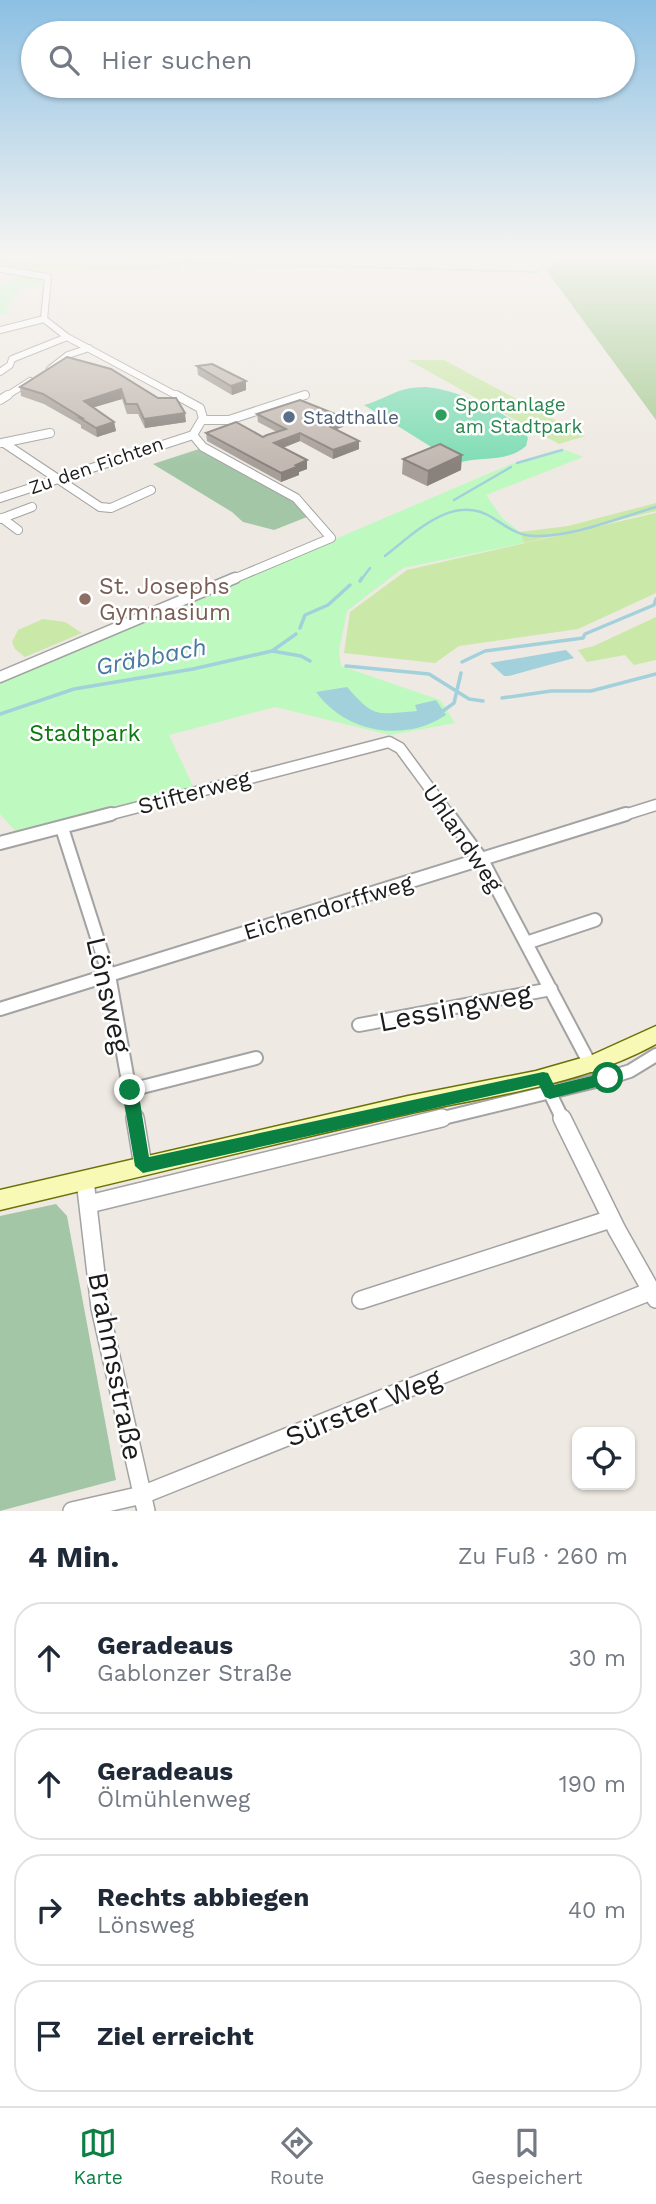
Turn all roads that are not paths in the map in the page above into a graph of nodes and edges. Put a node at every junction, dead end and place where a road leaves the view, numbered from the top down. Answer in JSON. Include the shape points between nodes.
{"nodes":[{"id":1,"x":22,"y":325,"type":"edge"},
{"id":2,"x":51,"y":325,"type":"edge"},
{"id":3,"x":0,"y":330,"type":"edge"},
{"id":4,"x":67,"y":337,"type":"junction"},
{"id":5,"x":89,"y":348,"type":"junction"},
{"id":6,"x":0,"y":372,"type":"edge"},
{"id":7,"x":305,"y":395,"type":"dead end"},
{"id":8,"x":0,"y":400,"type":"edge"},
{"id":9,"x":202,"y":420,"type":"junction"},
{"id":10,"x":50,"y":433,"type":"dead end"},
{"id":11,"x":193,"y":436,"type":"junction"},
{"id":12,"x":2,"y":443,"type":"edge"},
{"id":13,"x":58,"y":478,"type":"junction"},
{"id":14,"x":151,"y":490,"type":"dead end"},
{"id":15,"x":1,"y":496,"type":"edge"},
{"id":16,"x":32,"y":507,"type":"dead end"},
{"id":17,"x":1,"y":519,"type":"edge"},
{"id":18,"x":18,"y":530,"type":"dead end"},
{"id":19,"x":0,"y":677,"type":"edge"},
{"id":20,"x":388,"y":741,"type":"joint"},
{"id":21,"x":656,"y":805,"type":"edge"},
{"id":22,"x":62,"y":828,"type":"junction"},
{"id":23,"x":0,"y":843,"type":"edge"},
{"id":24,"x":482,"y":860,"type":"junction"},
{"id":25,"x":595,"y":920,"type":"dead end"},
{"id":26,"x":526,"y":943,"type":"junction"},
{"id":27,"x":109,"y":975,"type":"junction"},
{"id":28,"x":551,"y":989,"type":"junction"},
{"id":29,"x":0,"y":1009,"type":"edge"},
{"id":30,"x":359,"y":1025,"type":"dead end"},
{"id":31,"x":656,"y":1034,"type":"edge"},
{"id":32,"x":656,"y":1055,"type":"edge"},
{"id":33,"x":256,"y":1058,"type":"dead end"},
{"id":34,"x":591,"y":1066,"type":"junction"},
{"id":35,"x":547,"y":1085,"type":"junction"},
{"id":36,"x":130,"y":1090,"type":"junction"},
{"id":37,"x":143,"y":1166,"type":"junction"},
{"id":38,"x":85,"y":1180,"type":"junction"},
{"id":39,"x":0,"y":1200,"type":"edge"},
{"id":40,"x":89,"y":1204,"type":"junction"},
{"id":41,"x":611,"y":1219,"type":"junction"},
{"id":42,"x":654,"y":1295,"type":"edge"},
{"id":43,"x":361,"y":1300,"type":"dead end"},
{"id":44,"x":144,"y":1503,"type":"edge"},
{"id":45,"x":72,"y":1511,"type":"edge"}],
"edges":[{"from":1,"to":3,"type":"street"},
{"from":2,"to":4,"type":"street"},
{"from":4,"to":5,"type":"street"},
{"from":4,"to":6,"type":"street","via":[[12,359]]},
{"from":5,"to":8,"type":"street","via":[[68,355]]},
{"from":5,"to":9,"type":"street","via":[[194,403],[203,412]]},
{"from":7,"to":9,"type":"street","via":[[229,420]]},
{"from":9,"to":11,"type":"street"},
{"from":10,"to":12,"type":"street"},
{"from":11,"to":13,"type":"street","name":"Zu den Fichten"},
{"from":11,"to":19,"type":"street","via":[[200,445],[296,498],[331,538]]},
{"from":12,"to":13,"type":"street"},
{"from":13,"to":14,"type":"street","via":[[106,508]]},
{"from":13,"to":15,"type":"street","name":"Zu den Fichten"},
{"from":16,"to":17,"type":"street","name":"Zu den Fichten"},
{"from":17,"to":18,"type":"street","name":"Zu den Fichten"},
{"from":20,"to":22,"type":"street","name":"Stifterweg"},
{"from":20,"to":24,"type":"street","name":"Uhlandweg","via":[[400,748]]},
{"from":21,"to":24,"type":"street","name":"Eichendorffweg"},
{"from":22,"to":23,"type":"street","name":"Stifterweg"},
{"from":22,"to":27,"type":"street","name":"Lönsweg"},
{"from":24,"to":26,"type":"street","name":"Uhlandweg"},
{"from":24,"to":27,"type":"street","name":"Eichendorffweg"},
{"from":25,"to":26,"type":"street"},
{"from":26,"to":28,"type":"street","name":"Uhlandweg"},
{"from":27,"to":29,"type":"street","name":"Eichendorffweg"},
{"from":27,"to":36,"type":"street","name":"Lönsweg"},
{"from":28,"to":30,"type":"street","name":"Lessingweg"},
{"from":28,"to":34,"type":"street","name":"Uhlandweg"},
{"from":31,"to":34,"type":"main road"},
{"from":32,"to":35,"type":"street","via":[[630,1071]]},
{"from":33,"to":36,"type":"street"},
{"from":34,"to":35,"type":"main road"},
{"from":35,"to":37,"type":"main road"},
{"from":35,"to":40,"type":"street"},
{"from":35,"to":41,"type":"street"},
{"from":36,"to":37,"type":"street","name":"Lönsweg"},
{"from":37,"to":38,"type":"main road"},
{"from":38,"to":39,"type":"main road"},
{"from":38,"to":40,"type":"street","name":"Brahmsstraße"},
{"from":40,"to":44,"type":"street","name":"Brahmsstraße","via":[[100,1308]]},
{"from":41,"to":42,"type":"street"},
{"from":41,"to":43,"type":"street"},
{"from":42,"to":44,"type":"street","name":"Sürster Weg"},
{"from":44,"to":45,"type":"street","name":"Sürster Weg"}]}
